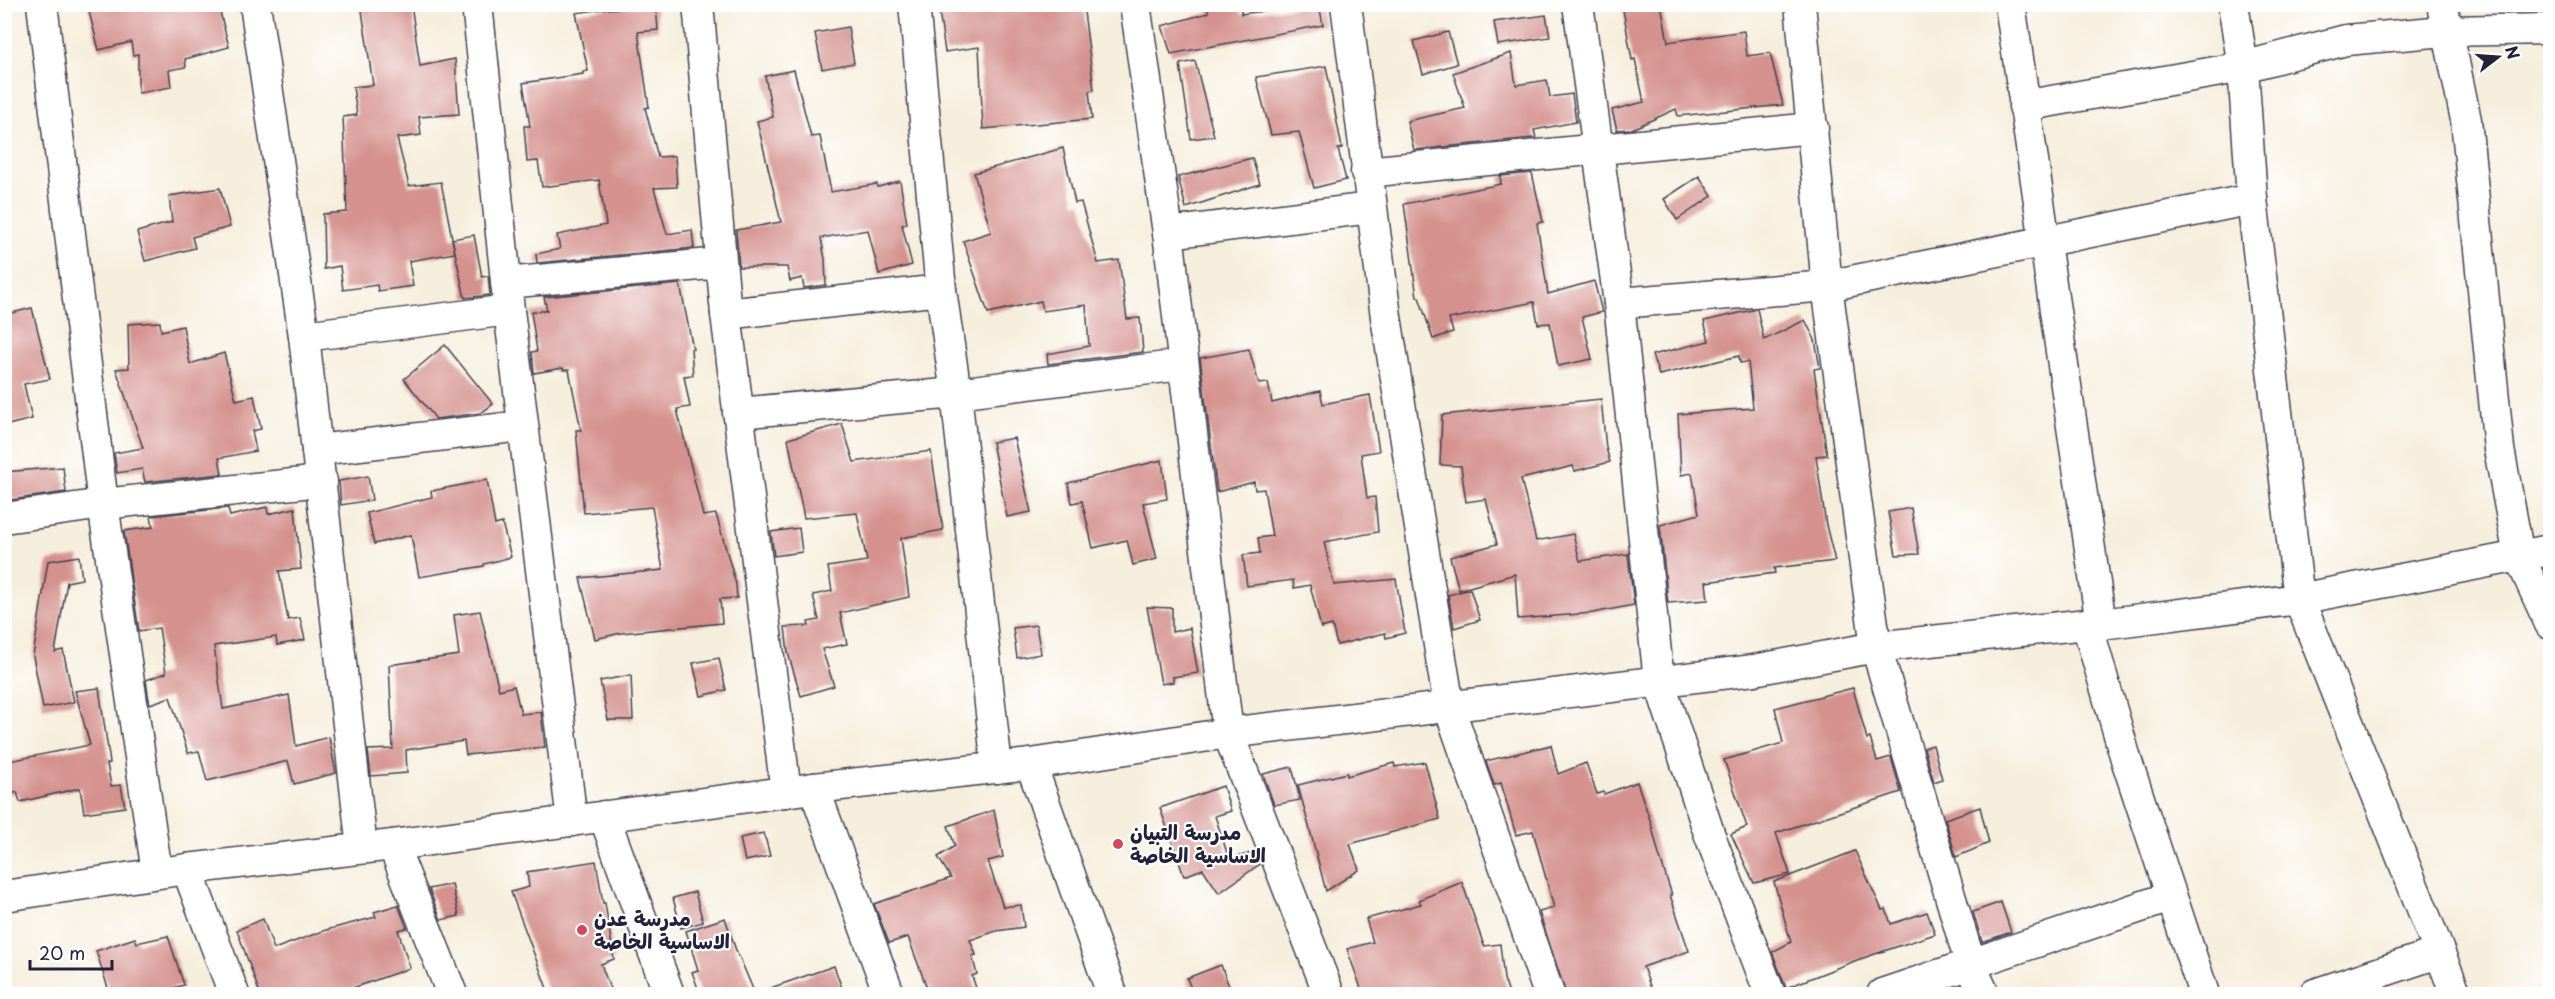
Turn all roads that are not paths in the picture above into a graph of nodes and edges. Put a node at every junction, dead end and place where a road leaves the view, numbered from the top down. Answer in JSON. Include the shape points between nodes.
{"nodes":[{"id":1,"x":42,"y":4,"type":"edge"},
{"id":2,"x":255,"y":4,"type":"edge"},
{"id":3,"x":477,"y":4,"type":"edge"},
{"id":4,"x":698,"y":4,"type":"edge"},
{"id":5,"x":914,"y":4,"type":"edge"},
{"id":6,"x":1135,"y":4,"type":"edge"},
{"id":7,"x":1346,"y":4,"type":"edge"},
{"id":8,"x":1578,"y":4,"type":"edge"},
{"id":9,"x":1800,"y":4,"type":"edge"},
{"id":10,"x":2010,"y":4,"type":"edge"},
{"id":11,"x":2233,"y":4,"type":"edge"},
{"id":12,"x":2444,"y":18,"type":"edge"},
{"id":13,"x":2550,"y":29,"type":"edge"},
{"id":14,"x":2243,"y":67,"type":"junction"},
{"id":15,"x":2024,"y":106,"type":"junction"},
{"id":16,"x":1813,"y":128,"type":"junction"},
{"id":17,"x":1599,"y":151,"type":"junction"},
{"id":18,"x":1366,"y":172,"type":"junction"},
{"id":19,"x":2252,"y":199,"type":"junction"},
{"id":20,"x":1371,"y":208,"type":"junction"},
{"id":21,"x":1168,"y":233,"type":"junction"},
{"id":22,"x":2046,"y":240,"type":"junction"},
{"id":23,"x":721,"y":263,"type":"junction"},
{"id":24,"x":1827,"y":286,"type":"junction"},
{"id":25,"x":941,"y":290,"type":"junction"},
{"id":26,"x":507,"y":296,"type":"junction"},
{"id":27,"x":1619,"y":303,"type":"junction"},
{"id":28,"x":726,"y":314,"type":"junction"},
{"id":29,"x":304,"y":336,"type":"junction"},
{"id":30,"x":1182,"y":365,"type":"junction"},
{"id":31,"x":956,"y":393,"type":"junction"},
{"id":32,"x":738,"y":413,"type":"junction"},
{"id":33,"x":522,"y":426,"type":"junction"},
{"id":34,"x":317,"y":450,"type":"junction"},
{"id":35,"x":321,"y":481,"type":"junction"},
{"id":36,"x":103,"y":504,"type":"junction"},
{"id":37,"x":4,"y":518,"type":"edge"},
{"id":38,"x":2550,"y":550,"type":"edge"},
{"id":39,"x":2519,"y":556,"type":"junction"},
{"id":40,"x":2299,"y":599,"type":"junction"},
{"id":41,"x":2094,"y":624,"type":"junction"},
{"id":42,"x":2550,"y":624,"type":"edge"},
{"id":43,"x":1876,"y":647,"type":"junction"},
{"id":44,"x":1659,"y":681,"type":"junction"},
{"id":45,"x":1449,"y":707,"type":"junction"},
{"id":46,"x":1228,"y":732,"type":"junction"},
{"id":47,"x":1031,"y":764,"type":"junction"},
{"id":48,"x":997,"y":768,"type":"junction"},
{"id":49,"x":800,"y":790,"type":"junction"},
{"id":50,"x":604,"y":816,"type":"junction"},
{"id":51,"x":572,"y":821,"type":"junction"},
{"id":52,"x":393,"y":845,"type":"junction"},
{"id":53,"x":362,"y":848,"type":"junction"},
{"id":54,"x":187,"y":869,"type":"junction"},
{"id":55,"x":157,"y":873,"type":"junction"},
{"id":56,"x":4,"y":896,"type":"edge"},
{"id":57,"x":2170,"y":897,"type":"junction"},
{"id":58,"x":2438,"y":953,"type":"junction"},
{"id":59,"x":1971,"y":966,"type":"junction"},
{"id":60,"x":234,"y":994,"type":"edge"},
{"id":61,"x":452,"y":994,"type":"edge"},
{"id":62,"x":669,"y":994,"type":"edge"},
{"id":63,"x":889,"y":994,"type":"edge"},
{"id":64,"x":1112,"y":994,"type":"edge"},
{"id":65,"x":1329,"y":994,"type":"edge"},
{"id":66,"x":1549,"y":994,"type":"edge"},
{"id":67,"x":1770,"y":994,"type":"edge"},
{"id":68,"x":1882,"y":994,"type":"edge"},
{"id":69,"x":1984,"y":994,"type":"edge"},
{"id":70,"x":2204,"y":994,"type":"edge"},
{"id":71,"x":2315,"y":994,"type":"edge"},
{"id":72,"x":2456,"y":994,"type":"edge"}],
"edges":[{"from":1,"to":36,"type":"street"},
{"from":2,"to":29,"type":"street"},
{"from":3,"to":26,"type":"street"},
{"from":4,"to":23,"type":"street"},
{"from":5,"to":25,"type":"street"},
{"from":6,"to":21,"type":"street"},
{"from":7,"to":18,"type":"street"},
{"from":8,"to":17,"type":"street"},
{"from":9,"to":16,"type":"street"},
{"from":10,"to":15,"type":"street"},
{"from":11,"to":14,"type":"street"},
{"from":12,"to":13,"type":"street"},
{"from":12,"to":14,"type":"street"},
{"from":12,"to":39,"type":"street","via":[[2466,120],[2499,449]]},
{"from":14,"to":15,"type":"street"},
{"from":14,"to":19,"type":"street"},
{"from":15,"to":22,"type":"street"},
{"from":16,"to":17,"type":"street"},
{"from":16,"to":24,"type":"street"},
{"from":17,"to":18,"type":"street"},
{"from":17,"to":27,"type":"street"},
{"from":18,"to":20,"type":"street"},
{"from":19,"to":22,"type":"street"},
{"from":19,"to":40,"type":"street"},
{"from":20,"to":21,"type":"street"},
{"from":20,"to":45,"type":"street"},
{"from":21,"to":30,"type":"street"},
{"from":22,"to":24,"type":"street"},
{"from":22,"to":41,"type":"street"},
{"from":23,"to":26,"type":"street"},
{"from":23,"to":28,"type":"street"},
{"from":24,"to":27,"type":"street"},
{"from":24,"to":43,"type":"street"},
{"from":25,"to":28,"type":"street"},
{"from":25,"to":31,"type":"street"},
{"from":26,"to":29,"type":"street"},
{"from":26,"to":33,"type":"street"},
{"from":27,"to":44,"type":"street"},
{"from":28,"to":32,"type":"street"},
{"from":29,"to":34,"type":"street"},
{"from":30,"to":31,"type":"street"},
{"from":30,"to":46,"type":"street"},
{"from":31,"to":32,"type":"street"},
{"from":31,"to":48,"type":"street"},
{"from":32,"to":49,"type":"street"},
{"from":33,"to":34,"type":"street"},
{"from":33,"to":51,"type":"street"},
{"from":34,"to":35,"type":"street"},
{"from":35,"to":36,"type":"street"},
{"from":35,"to":53,"type":"street"},
{"from":36,"to":37,"type":"street"},
{"from":36,"to":55,"type":"street"},
{"from":38,"to":39,"type":"street"},
{"from":39,"to":40,"type":"street"},
{"from":39,"to":42,"type":"street"},
{"from":40,"to":41,"type":"street"},
{"from":40,"to":58,"type":"street"},
{"from":41,"to":43,"type":"street"},
{"from":41,"to":57,"type":"street","via":[[2126,759]]},
{"from":43,"to":44,"type":"street","via":[[1754,670]]},
{"from":43,"to":59,"type":"street"},
{"from":44,"to":45,"type":"street"},
{"from":44,"to":67,"type":"street","via":[[1709,833]]},
{"from":45,"to":46,"type":"street"},
{"from":45,"to":66,"type":"street"},
{"from":46,"to":47,"type":"street"},
{"from":46,"to":65,"type":"street"},
{"from":47,"to":48,"type":"street"},
{"from":47,"to":64,"type":"street"},
{"from":48,"to":49,"type":"street"},
{"from":49,"to":50,"type":"street"},
{"from":49,"to":63,"type":"street"},
{"from":50,"to":51,"type":"street"},
{"from":50,"to":62,"type":"street"},
{"from":51,"to":52,"type":"street"},
{"from":52,"to":53,"type":"street"},
{"from":52,"to":61,"type":"street"},
{"from":53,"to":54,"type":"street"},
{"from":54,"to":55,"type":"street"},
{"from":54,"to":60,"type":"street"},
{"from":55,"to":56,"type":"street"},
{"from":57,"to":59,"type":"street"},
{"from":57,"to":70,"type":"street"},
{"from":58,"to":71,"type":"street"},
{"from":58,"to":72,"type":"street"},
{"from":59,"to":68,"type":"street"},
{"from":59,"to":69,"type":"street"}]}
